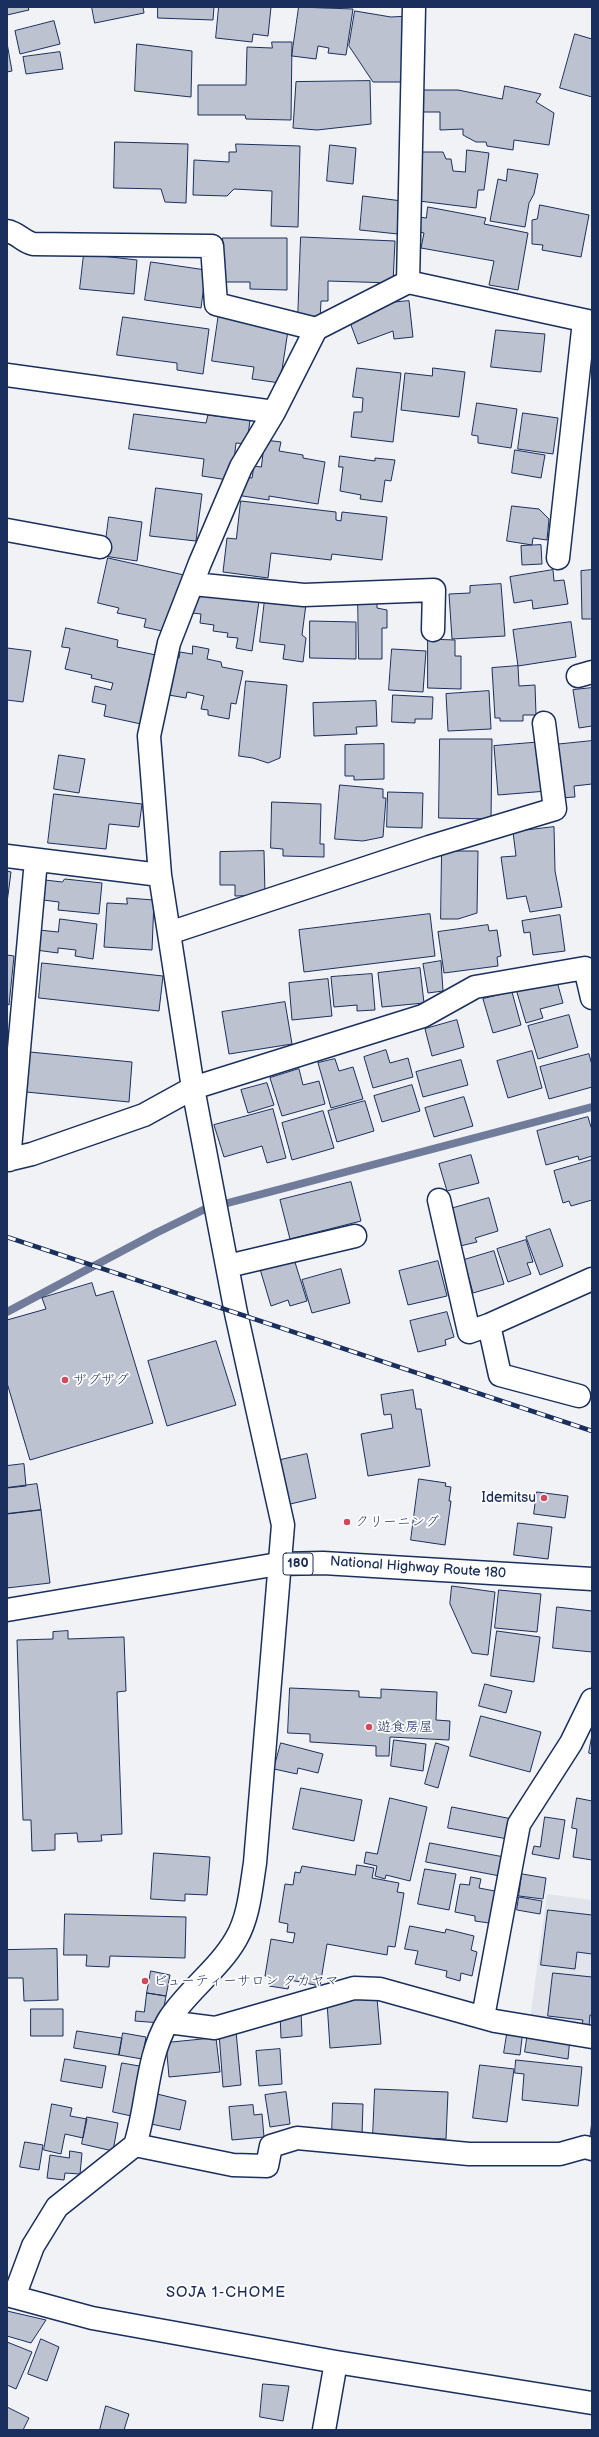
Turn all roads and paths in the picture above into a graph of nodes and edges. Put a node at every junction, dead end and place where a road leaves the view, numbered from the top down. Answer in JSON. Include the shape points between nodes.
{"nodes":[{"id":1,"x":409,"y":8,"type":"edge"},
{"id":2,"x":7,"y":231,"type":"edge"},
{"id":3,"x":408,"y":282,"type":"junction"},
{"id":4,"x":588,"y":322,"type":"edge"},
{"id":5,"x":316,"y":329,"type":"junction"},
{"id":6,"x":7,"y":375,"type":"edge"},
{"id":7,"x":274,"y":412,"type":"junction"},
{"id":8,"x":7,"y":530,"type":"edge"},
{"id":9,"x":100,"y":547,"type":"dead end"},
{"id":10,"x":558,"y":558,"type":"dead end"},
{"id":11,"x":193,"y":584,"type":"junction"},
{"id":12,"x":432,"y":630,"type":"dead end"},
{"id":13,"x":544,"y":723,"type":"dead end"},
{"id":14,"x":7,"y":856,"type":"edge"},
{"id":15,"x":36,"y":860,"type":"junction"},
{"id":16,"x":160,"y":876,"type":"junction"},
{"id":17,"x":169,"y":932,"type":"junction"},
{"id":18,"x":592,"y":998,"type":"edge"},
{"id":19,"x":193,"y":1088,"type":"junction"},
{"id":20,"x":8,"y":1160,"type":"edge"},
{"id":21,"x":439,"y":1200,"type":"dead end"},
{"id":22,"x":355,"y":1236,"type":"dead end"},
{"id":23,"x":228,"y":1266,"type":"junction"},
{"id":24,"x":592,"y":1280,"type":"edge"},
{"id":25,"x":489,"y":1325,"type":"junction"},
{"id":26,"x":579,"y":1396,"type":"dead end"},
{"id":27,"x":278,"y":1564,"type":"junction"},
{"id":28,"x":592,"y":1579,"type":"edge"},
{"id":29,"x":7,"y":1610,"type":"edge"},
{"id":30,"x":592,"y":1700,"type":"edge"},
{"id":31,"x":483,"y":2017,"type":"junction"},
{"id":32,"x":168,"y":2022,"type":"junction"},
{"id":33,"x":592,"y":2037,"type":"edge"},
{"id":34,"x":135,"y":2145,"type":"junction"},
{"id":35,"x":592,"y":2149,"type":"edge"},
{"id":36,"x":10,"y":2296,"type":"edge"},
{"id":37,"x":336,"y":2362,"type":"junction"},
{"id":38,"x":592,"y":2403,"type":"edge"},
{"id":39,"x":324,"y":2430,"type":"edge"}],
"edges":[{"from":1,"to":3,"type":"main road"},
{"from":2,"to":5,"type":"main road","via":[[16,233],[24,241],[33,244],[212,246],[216,304]]},
{"from":3,"to":4,"type":"main road"},
{"from":3,"to":5,"type":"main road"},
{"from":4,"to":10,"type":"main road"},
{"from":5,"to":7,"type":"main road"},
{"from":6,"to":7,"type":"main road"},
{"from":7,"to":11,"type":"main road","via":[[241,467]]},
{"from":8,"to":9,"type":"main road"},
{"from":11,"to":12,"type":"main road","via":[[304,595],[434,590]]},
{"from":11,"to":16,"type":"main road","via":[[169,643],[149,736]]},
{"from":13,"to":17,"type":"main road","via":[[556,808],[429,846]]},
{"from":14,"to":15,"type":"main road"},
{"from":15,"to":16,"type":"main road"},
{"from":15,"to":20,"type":"main road"},
{"from":16,"to":17,"type":"main road"},
{"from":17,"to":19,"type":"main road"},
{"from":18,"to":19,"type":"main road","via":[[585,968],[475,987],[423,1016]]},
{"from":19,"to":20,"type":"main road","via":[[144,1116]]},
{"from":19,"to":23,"type":"main road"},
{"from":21,"to":25,"type":"main road","via":[[469,1332]]},
{"from":22,"to":23,"type":"main road"},
{"from":23,"to":27,"type":"main road","via":[[283,1525]]},
{"from":24,"to":25,"type":"main road"},
{"from":25,"to":26,"type":"main road","via":[[500,1375]]},
{"from":27,"to":28,"type":"main road","name":"National Highway Route 180","number":"180","via":[[323,1562]]},
{"from":27,"to":29,"type":"main road","name":"National Highway Route 180","number":"180"},
{"from":27,"to":32,"type":"main road","via":[[255,1863],[246,1912],[236,1939]]},
{"from":30,"to":31,"type":"main road","via":[[571,1744],[519,1824]]},
{"from":31,"to":32,"type":"main road","via":[[380,1989],[354,1988],[215,2028]]},
{"from":31,"to":33,"type":"main road"},
{"from":32,"to":34,"type":"main road","via":[[152,2060],[141,2128]]},
{"from":34,"to":35,"type":"main road","via":[[233,2165],[268,2166],[271,2146],[297,2138],[469,2154],[560,2154],[585,2147]]},
{"from":34,"to":36,"type":"main road","via":[[58,2207],[33,2246]]},
{"from":36,"to":37,"type":"main road","via":[[92,2318]]},
{"from":37,"to":38,"type":"main road"},
{"from":37,"to":39,"type":"main road"}]}
